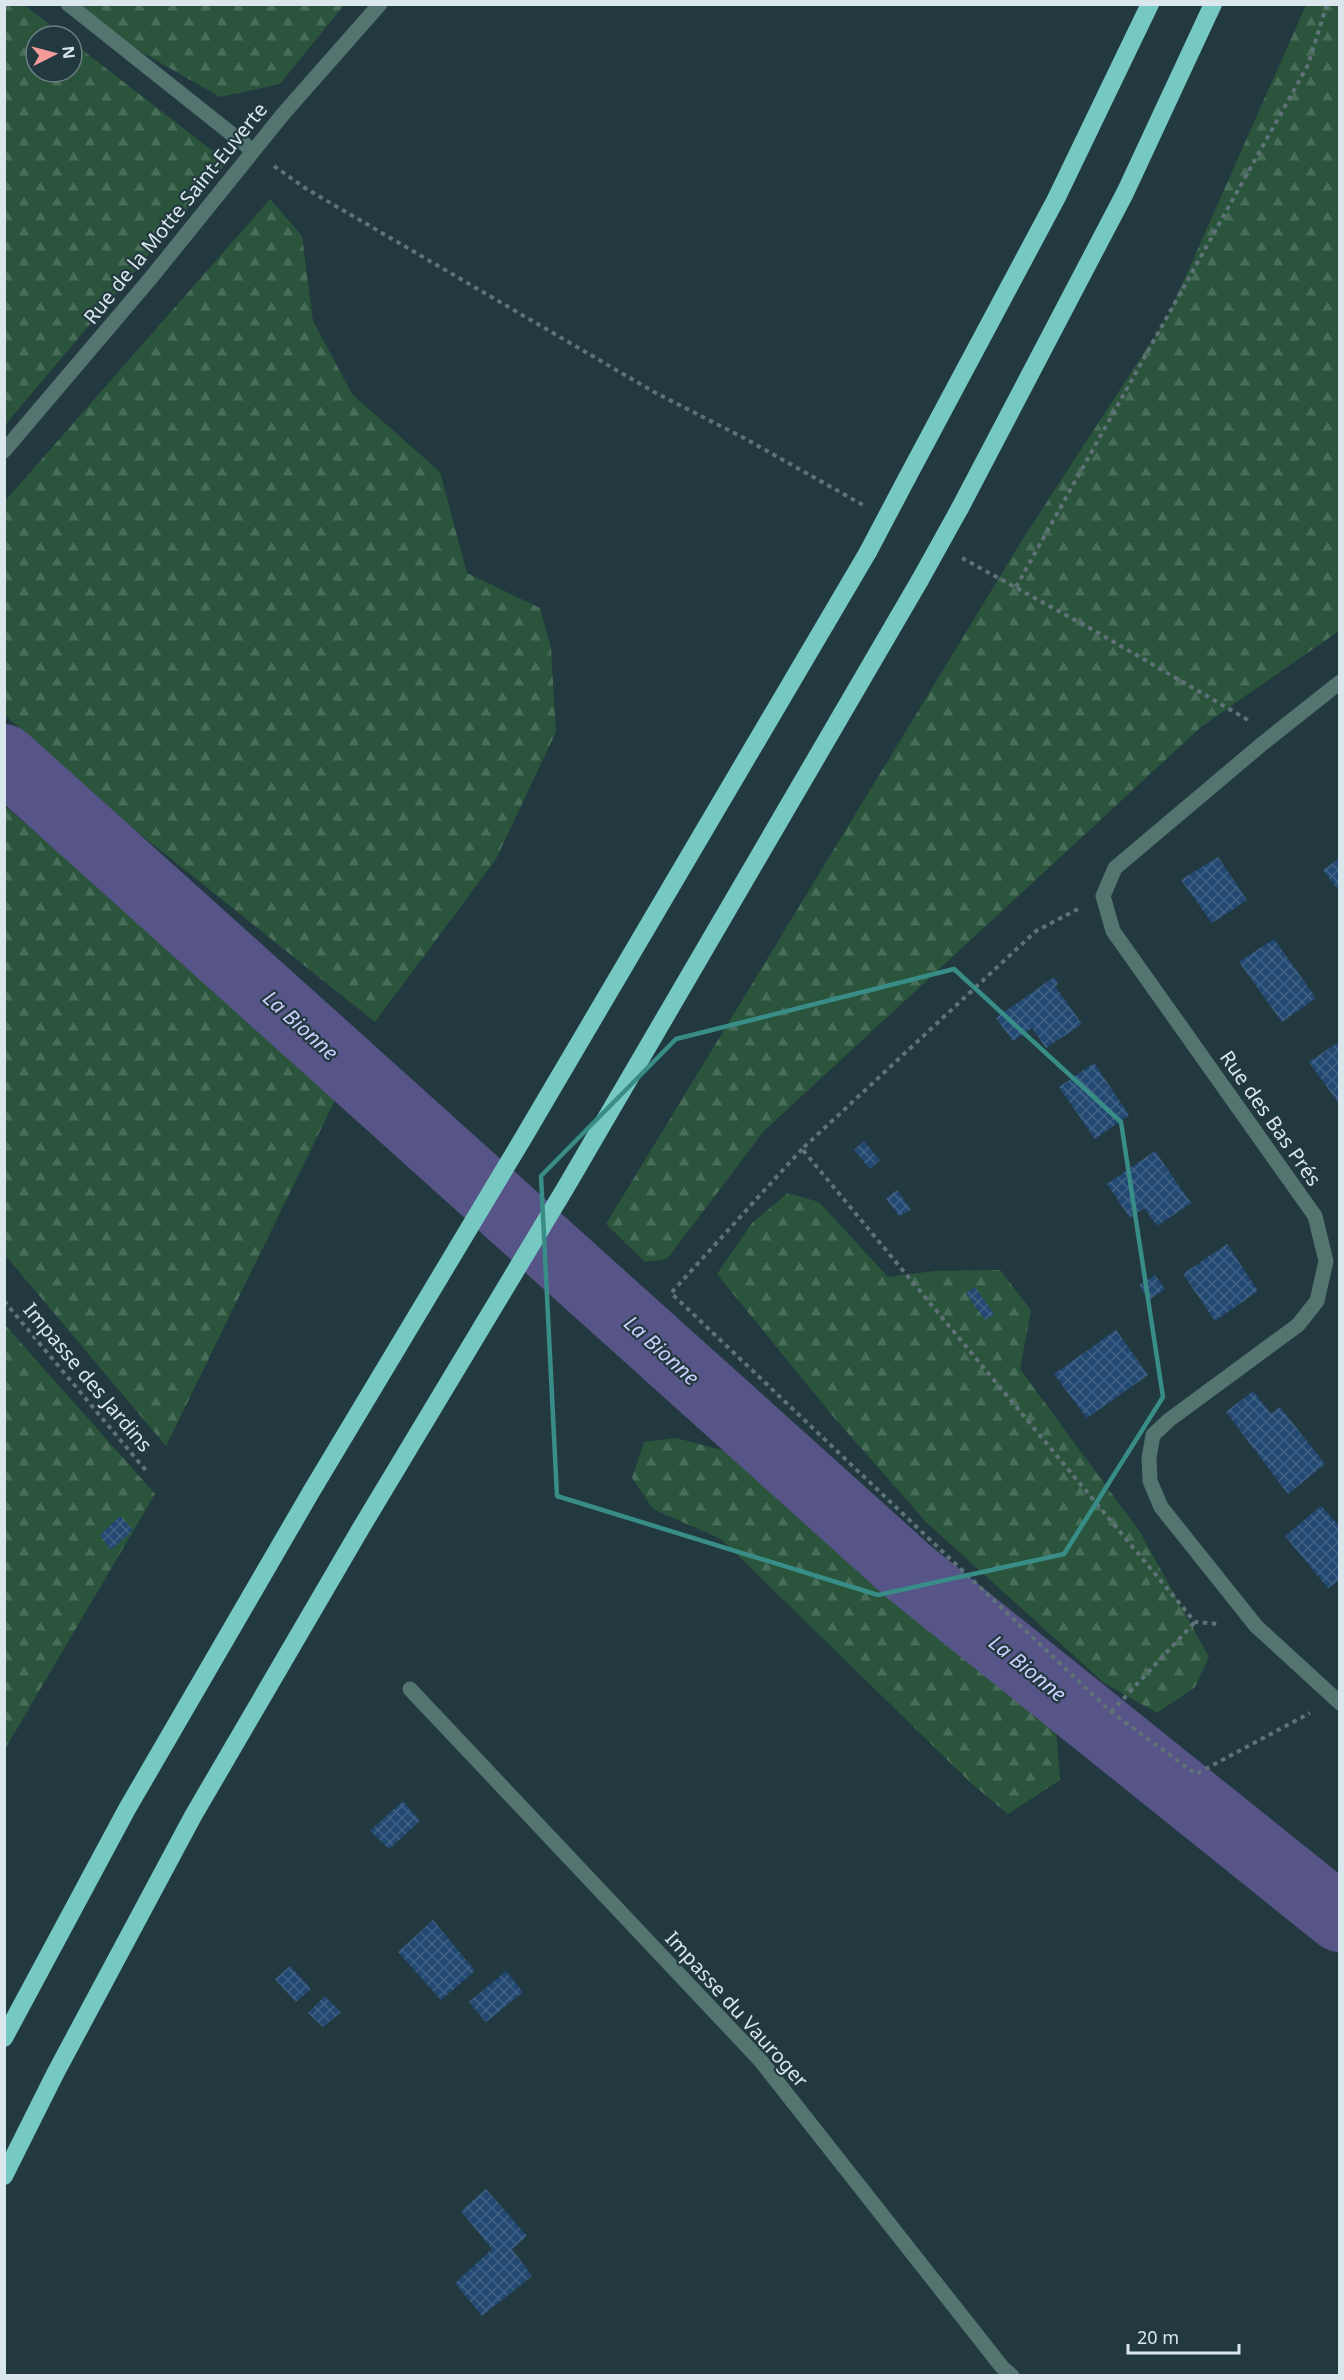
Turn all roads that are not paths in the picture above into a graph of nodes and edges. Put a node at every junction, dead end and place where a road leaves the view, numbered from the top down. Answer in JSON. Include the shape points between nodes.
{"nodes":[{"id":1,"x":68,"y":4,"type":"edge"},
{"id":2,"x":380,"y":4,"type":"edge"},
{"id":3,"x":1150,"y":4,"type":"edge"},
{"id":4,"x":1213,"y":4,"type":"edge"},
{"id":5,"x":253,"y":151,"type":"junction"},
{"id":6,"x":4,"y":451,"type":"edge"},
{"id":7,"x":1340,"y":682,"type":"edge"},
{"id":8,"x":410,"y":1689,"type":"dead end"},
{"id":9,"x":1337,"y":1701,"type":"edge"},
{"id":10,"x":4,"y":2038,"type":"edge"},
{"id":11,"x":4,"y":2176,"type":"edge"},
{"id":12,"x":1012,"y":2376,"type":"edge"}],
"edges":[{"from":1,"to":5,"type":"street"},
{"from":2,"to":5,"type":"street","name":"Rue de la Motte Saint-Euverte"},
{"from":3,"to":10,"type":"highway","bridge":true,"via":[[1056,199],[868,552],[317,1482],[127,1809]]},
{"from":4,"to":11,"type":"highway","bridge":true,"via":[[1125,194],[920,580],[194,1816]]},
{"from":5,"to":6,"type":"street","name":"Rue de la Motte Saint-Euverte"},
{"from":7,"to":9,"type":"street","name":"Rue des Bas Prés","via":[[1115,868],[1103,896],[1113,931],[1315,1216],[1326,1261],[1317,1301],[1298,1325],[1153,1435],[1150,1481],[1161,1507],[1256,1626]]},
{"from":8,"to":12,"type":"street","name":"Impasse du Vauroger","via":[[760,2060]]}]}
